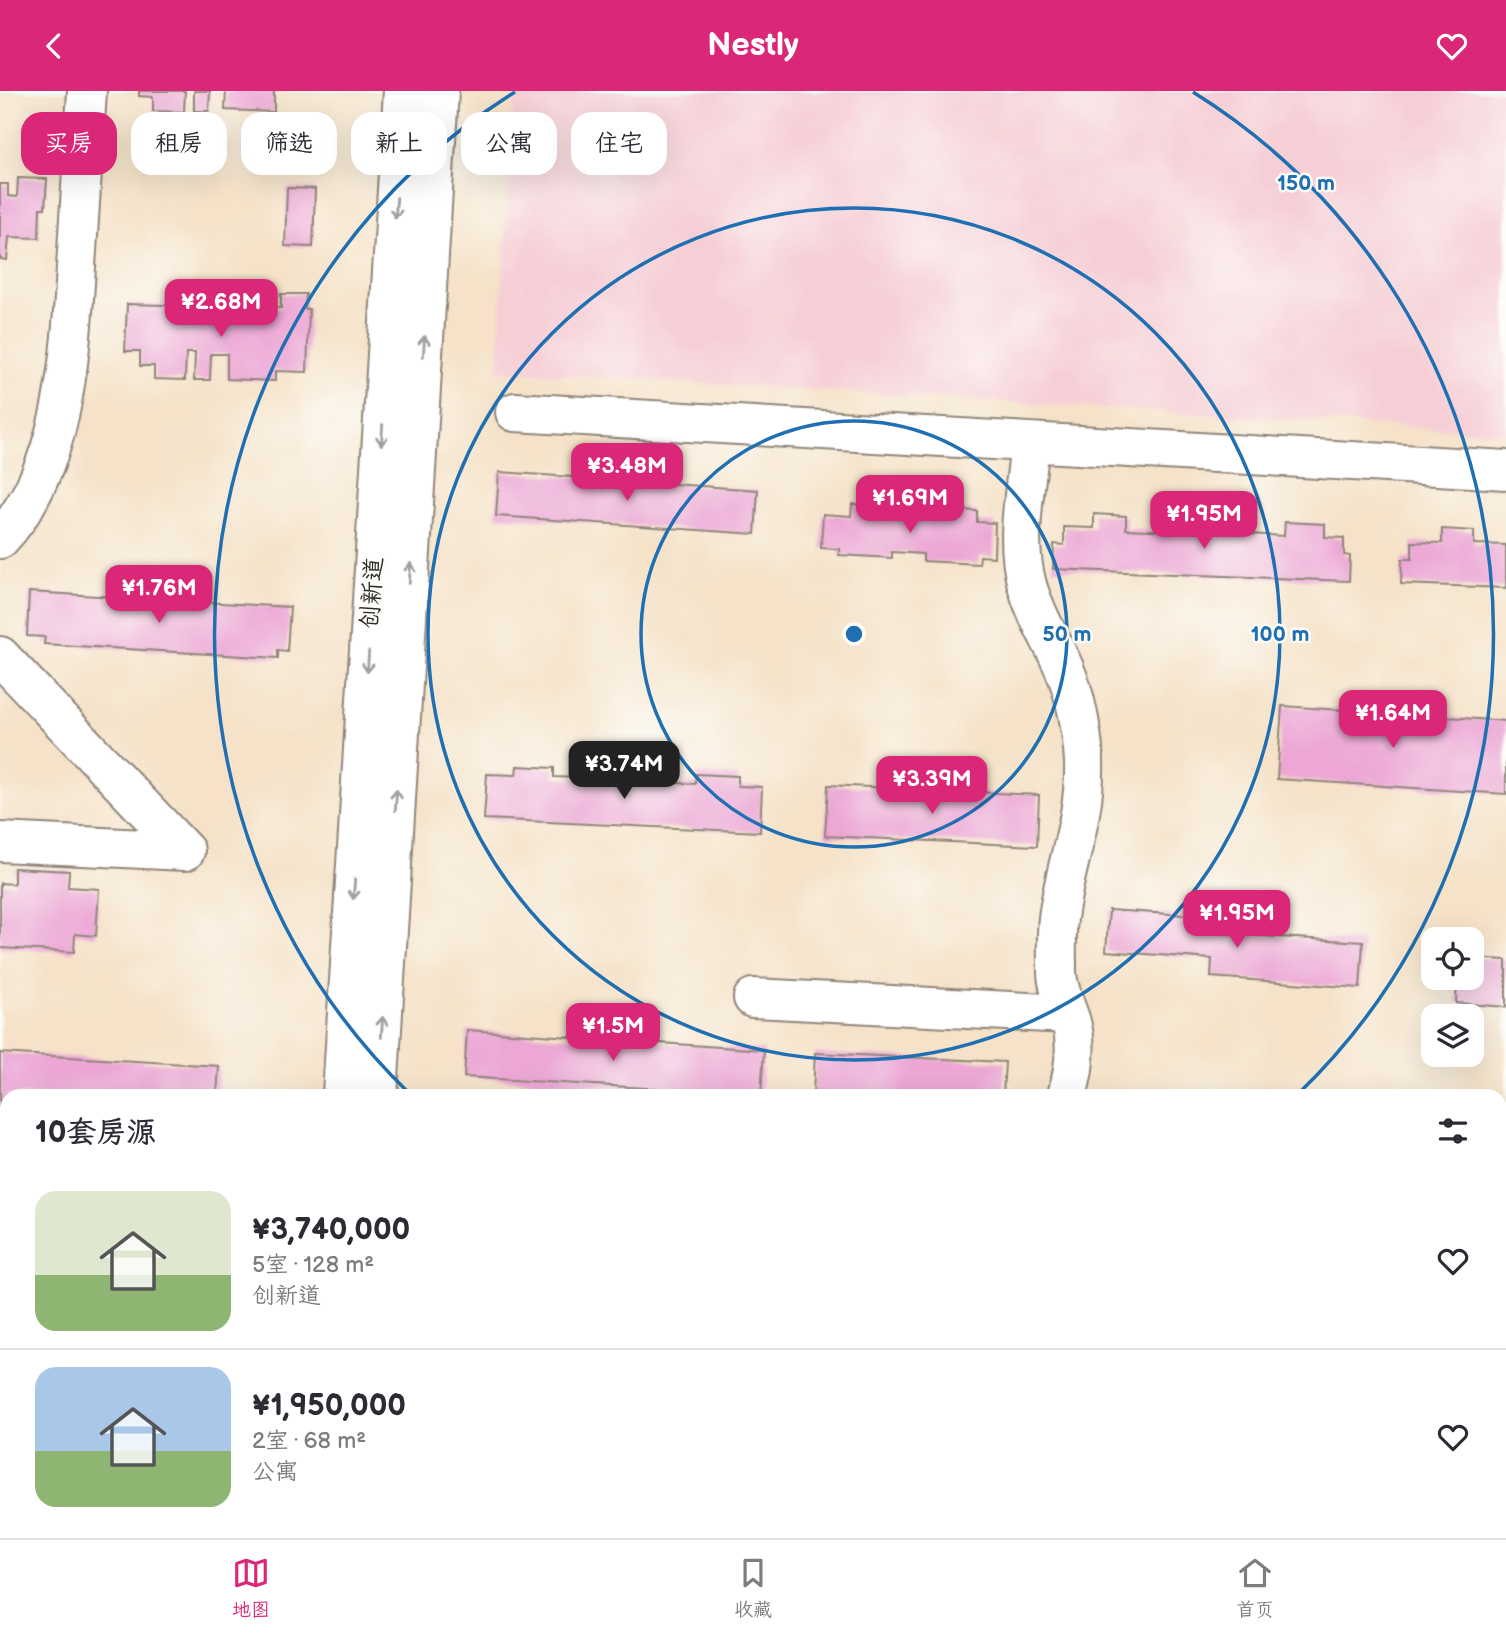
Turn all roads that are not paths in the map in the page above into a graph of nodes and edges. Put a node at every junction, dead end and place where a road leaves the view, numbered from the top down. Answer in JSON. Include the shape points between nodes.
{"nodes":[{"id":1,"x":87,"y":91,"type":"edge"},
{"id":2,"x":403,"y":91,"type":"edge"},
{"id":3,"x":439,"y":91,"type":"edge"},
{"id":4,"x":515,"y":412,"type":"dead end"},
{"id":5,"x":1030,"y":442,"type":"junction"},
{"id":6,"x":1506,"y":470,"type":"edge"},
{"id":7,"x":0,"y":539,"type":"edge"},
{"id":8,"x":0,"y":656,"type":"edge"},
{"id":9,"x":0,"y":842,"type":"edge"},
{"id":10,"x":753,"y":998,"type":"dead end"},
{"id":11,"x":1068,"y":1014,"type":"junction"},
{"id":12,"x":342,"y":1089,"type":"edge"},
{"id":13,"x":378,"y":1089,"type":"edge"},
{"id":14,"x":1069,"y":1089,"type":"edge"}],
"edges":[{"from":1,"to":7,"type":"street","via":[[71,350],[59,418],[38,481]]},
{"from":2,"to":12,"type":"street","name":"创新道","one_way":true},
{"from":13,"to":3,"type":"street","name":"创新道","one_way":true},
{"from":4,"to":5,"type":"street"},
{"from":5,"to":6,"type":"street"},
{"from":5,"to":11,"type":"street","via":[[1021,537],[1026,582],[1040,623],[1064,669],[1084,760],[1083,807],[1058,916],[1057,978]]},
{"from":8,"to":9,"type":"street","via":[[185,851]]},
{"from":10,"to":11,"type":"street"},
{"from":11,"to":14,"type":"street","via":[[1075,1049]]}]}
